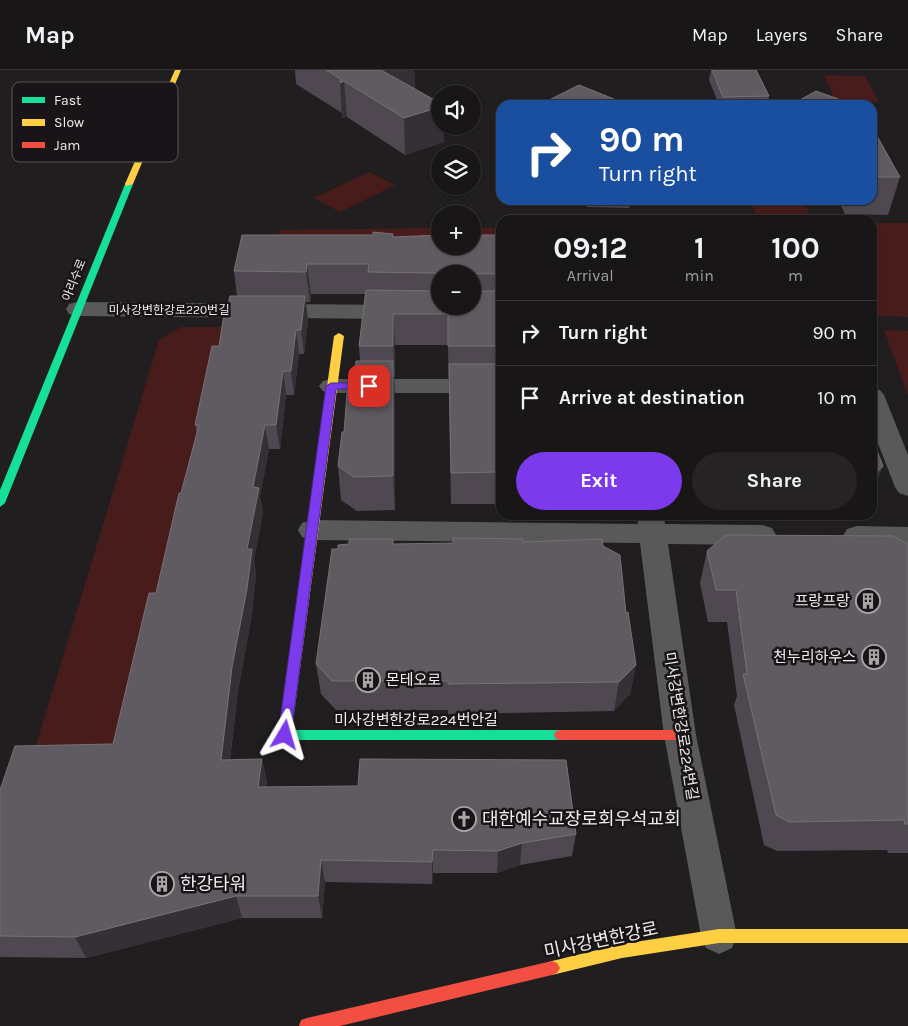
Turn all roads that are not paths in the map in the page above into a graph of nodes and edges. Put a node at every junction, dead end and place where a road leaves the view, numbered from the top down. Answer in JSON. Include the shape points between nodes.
{"nodes":[{"id":1,"x":178,"y":70,"type":"edge"},
{"id":2,"x":173,"y":82,"type":"edge"},
{"id":3,"x":139,"y":162,"type":"edge"},
{"id":4,"x":77,"y":309,"type":"junction"},
{"id":5,"x":421,"y":312,"type":"edge"},
{"id":6,"x":339,"y":336,"type":"dead end"},
{"id":7,"x":331,"y":386,"type":"junction"},
{"id":8,"x":496,"y":386,"type":"edge"},
{"id":9,"x":877,"y":408,"type":"edge"},
{"id":10,"x":908,"y":487,"type":"edge"},
{"id":11,"x":0,"y":503,"type":"edge"},
{"id":12,"x":652,"y":525,"type":"edge"},
{"id":13,"x":312,"y":530,"type":"junction"},
{"id":14,"x":791,"y":536,"type":"edge"},
{"id":15,"x":830,"y":536,"type":"edge"},
{"id":16,"x":908,"y":537,"type":"edge"},
{"id":17,"x":680,"y":735,"type":"junction"},
{"id":18,"x":719,"y":936,"type":"junction"},
{"id":19,"x":908,"y":936,"type":"edge"},
{"id":20,"x":307,"y":1026,"type":"edge"}],
"edges":[{"from":1,"to":2,"type":"street","name":"아리수로"},
{"from":3,"to":4,"type":"street","name":"아리수로"},
{"from":4,"to":5,"type":"street","name":"미사강변한강로220번길"},
{"from":4,"to":11,"type":"street","name":"아리수로"},
{"from":6,"to":7,"type":"street","name":"미사강변한강로224번안길"},
{"from":7,"to":8,"type":"street"},
{"from":7,"to":13,"type":"street","name":"미사강변한강로224번안길"},
{"from":9,"to":10,"type":"street"},
{"from":12,"to":13,"type":"street"},
{"from":12,"to":14,"type":"street"},
{"from":12,"to":17,"type":"street","name":"미사강변한강로224번길"},
{"from":13,"to":17,"type":"street","name":"미사강변한강로224번안길","via":[[285,735]]},
{"from":15,"to":16,"type":"street"},
{"from":17,"to":18,"type":"street","name":"미사강변한강로224번길"},
{"from":18,"to":19,"type":"street","name":"미사강변한강로"},
{"from":18,"to":20,"type":"street","name":"미사강변한강로","via":[[622,951]]}]}
